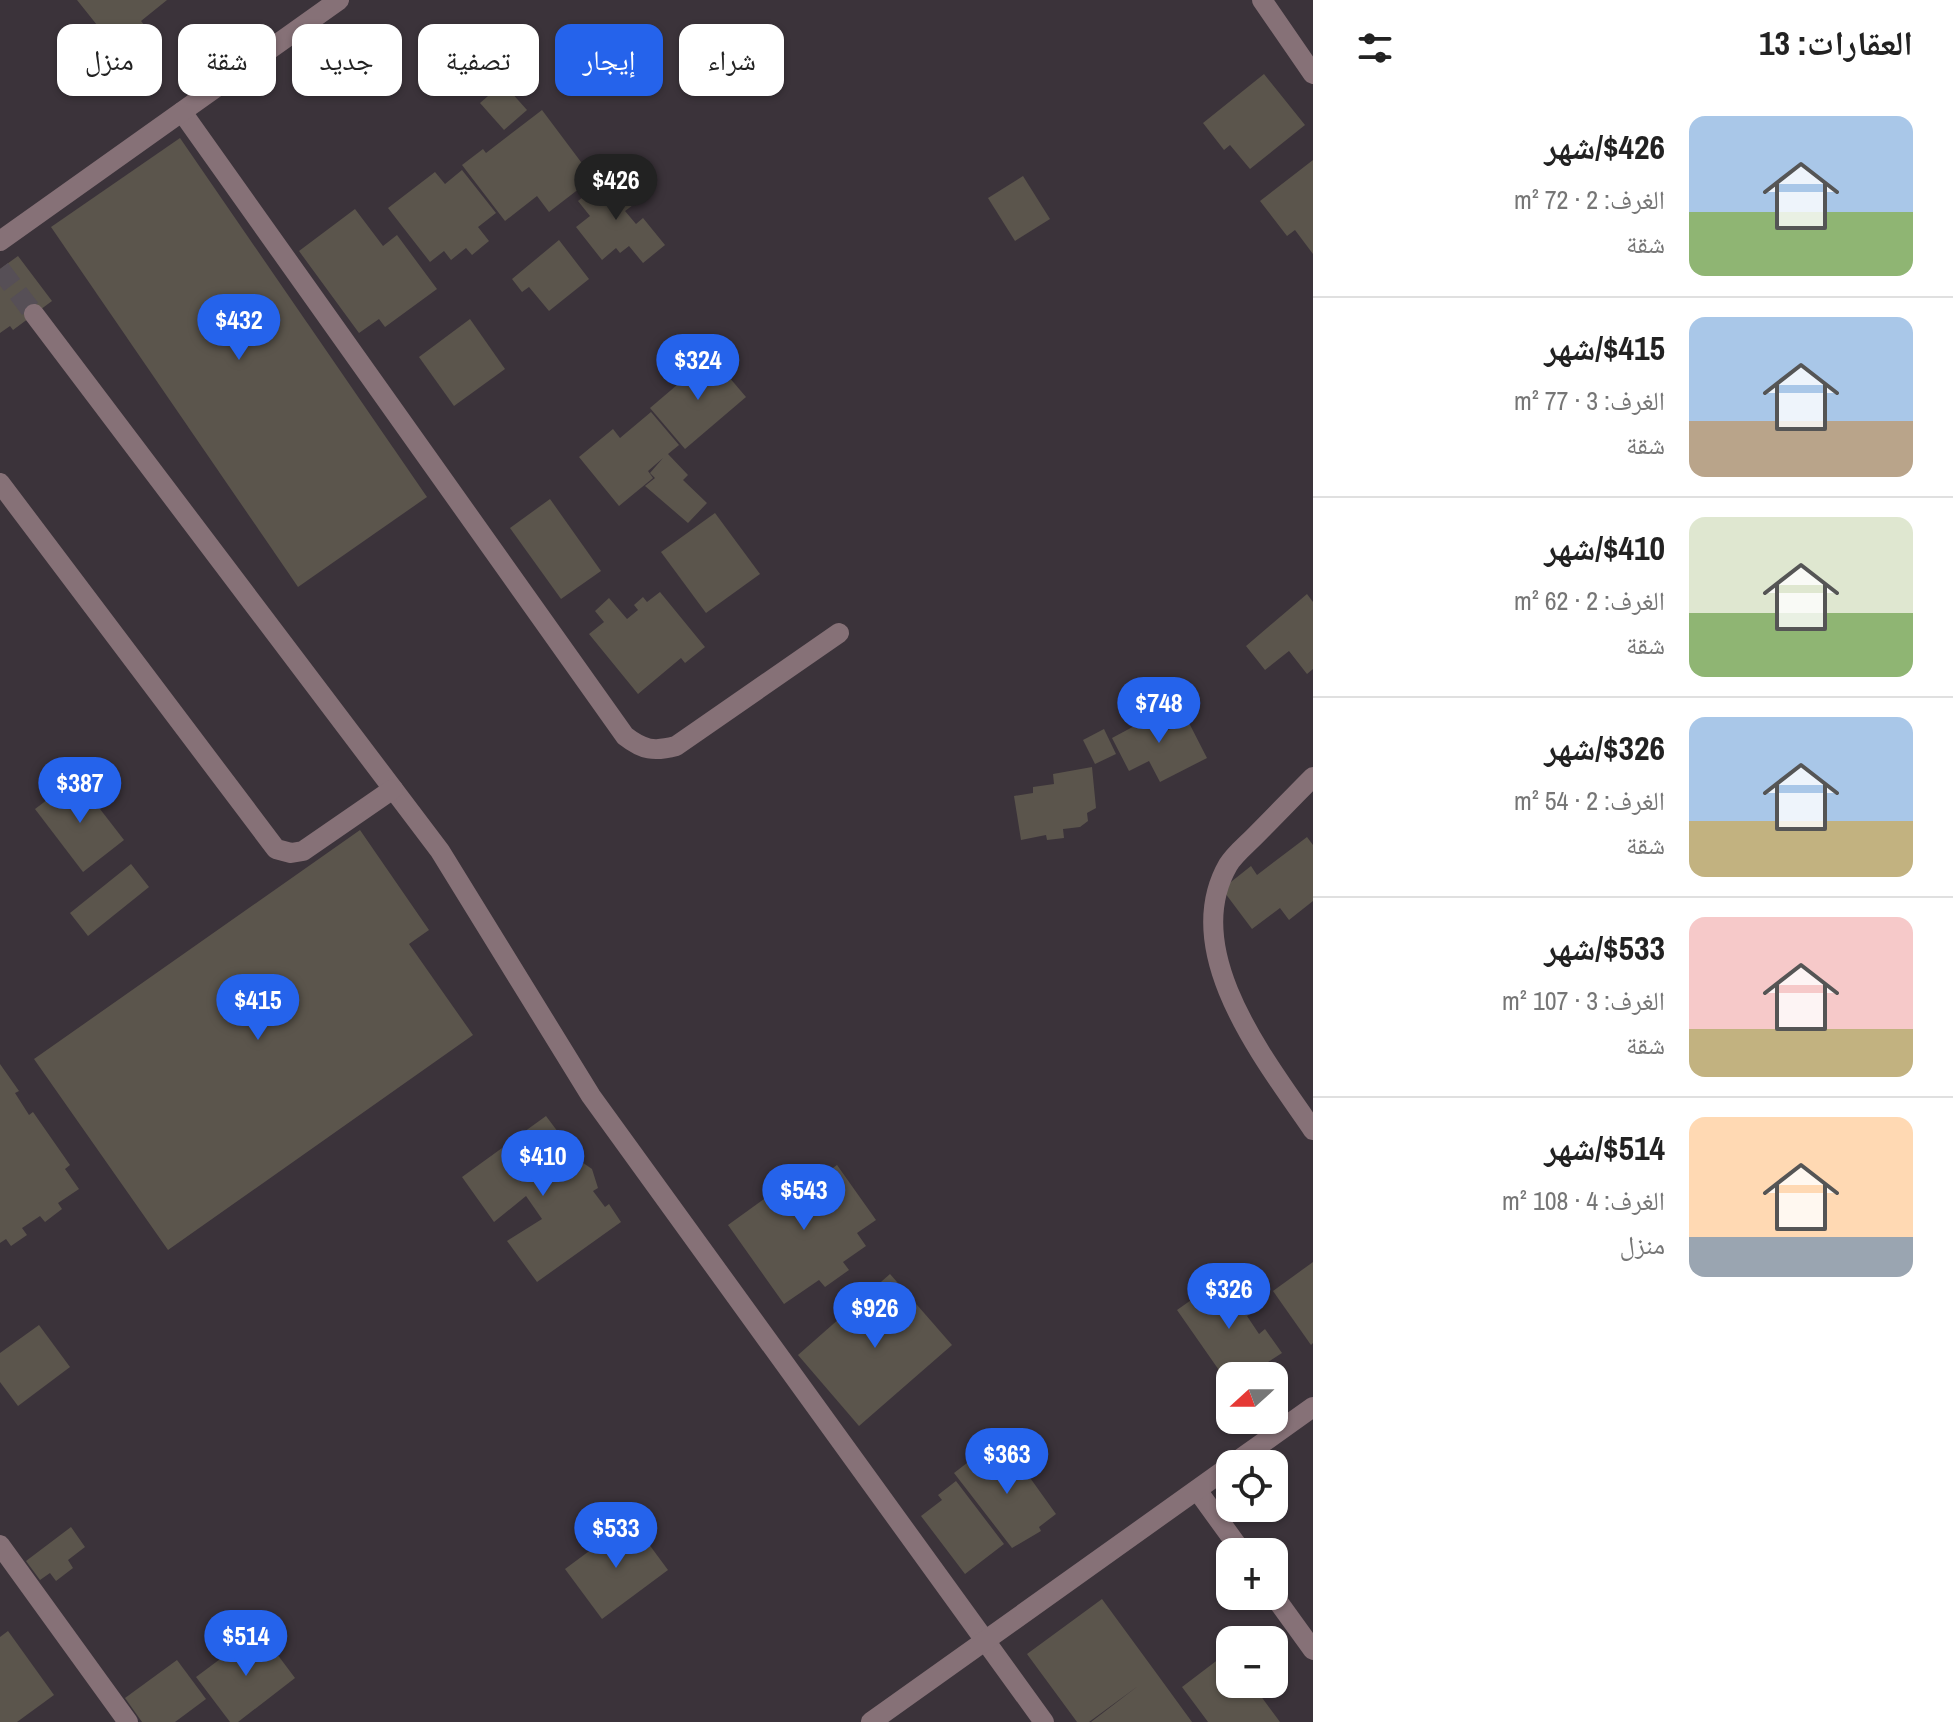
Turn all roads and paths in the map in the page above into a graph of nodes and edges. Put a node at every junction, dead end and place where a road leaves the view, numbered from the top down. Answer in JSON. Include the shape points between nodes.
{"nodes":[{"id":1,"x":339,"y":0,"type":"edge"},
{"id":2,"x":1262,"y":0,"type":"edge"},
{"id":3,"x":1313,"y":74,"type":"edge"},
{"id":4,"x":182,"y":112,"type":"junction"},
{"id":5,"x":0,"y":241,"type":"edge"},
{"id":6,"x":34,"y":314,"type":"tunnel mouth"},
{"id":7,"x":0,"y":483,"type":"edge"},
{"id":8,"x":839,"y":633,"type":"dead end"},
{"id":9,"x":1313,"y":777,"type":"edge"},
{"id":10,"x":393,"y":789,"type":"junction"},
{"id":11,"x":1313,"y":1130,"type":"edge"},
{"id":12,"x":1313,"y":1407,"type":"edge"},
{"id":13,"x":1253,"y":1450,"type":"edge"},
{"id":14,"x":1216,"y":1476,"type":"edge"},
{"id":15,"x":1197,"y":1490,"type":"junction"},
{"id":16,"x":1232,"y":1538,"type":"edge"},
{"id":17,"x":0,"y":1545,"type":"edge"},
{"id":18,"x":1284,"y":1610,"type":"edge"},
{"id":19,"x":983,"y":1641,"type":"junction"},
{"id":20,"x":1313,"y":1650,"type":"edge"},
{"id":21,"x":128,"y":1722,"type":"edge"},
{"id":22,"x":871,"y":1722,"type":"edge"},
{"id":23,"x":1044,"y":1722,"type":"edge"}],
"edges":[{"from":1,"to":4,"type":"street"},
{"from":2,"to":3,"type":"street"},
{"from":4,"to":5,"type":"street"},
{"from":4,"to":8,"type":"street","via":[[625,736],[640,748],[676,746]]},
{"from":6,"to":10,"type":"street"},
{"from":7,"to":10,"type":"street","via":[[276,849],[303,851]]},
{"from":9,"to":11,"type":"street","via":[[1229,863],[1215,895],[1215,925],[1224,978],[1239,1016]]},
{"from":10,"to":19,"type":"street","via":[[440,851],[591,1096]]},
{"from":12,"to":13,"type":"street"},
{"from":14,"to":15,"type":"street"},
{"from":15,"to":16,"type":"street"},
{"from":15,"to":19,"type":"street"},
{"from":17,"to":21,"type":"street"},
{"from":18,"to":20,"type":"street"},
{"from":19,"to":22,"type":"street"},
{"from":19,"to":23,"type":"street"}]}
